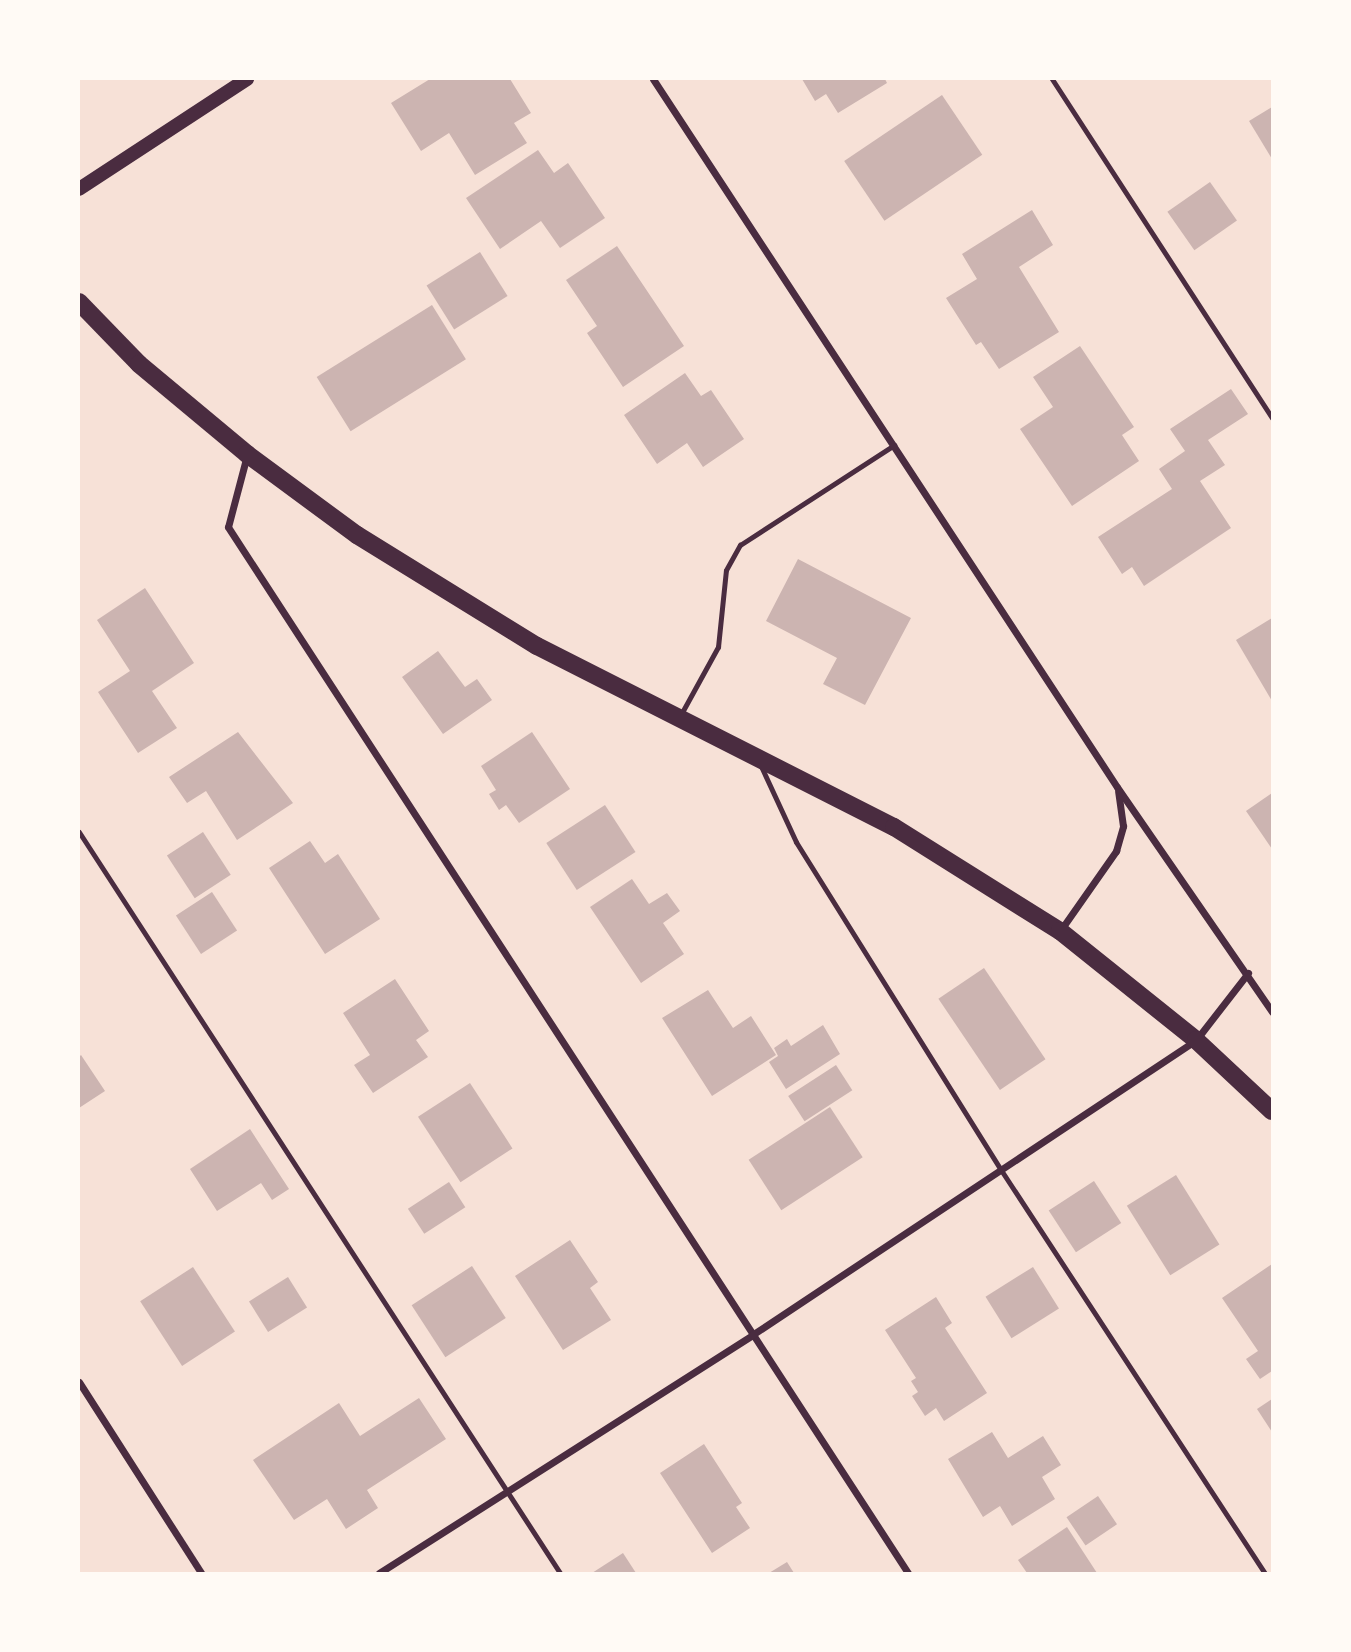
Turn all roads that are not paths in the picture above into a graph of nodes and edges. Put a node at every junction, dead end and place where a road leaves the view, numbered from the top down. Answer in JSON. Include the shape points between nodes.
{"nodes":[{"id":1,"x":247,"y":79,"type":"edge"},
{"id":2,"x":653,"y":79,"type":"edge"},
{"id":3,"x":1052,"y":79,"type":"edge"},
{"id":4,"x":79,"y":189,"type":"edge"},
{"id":5,"x":79,"y":302,"type":"edge"},
{"id":6,"x":1272,"y":418,"type":"edge"},
{"id":7,"x":894,"y":446,"type":"junction"},
{"id":8,"x":247,"y":454,"type":"junction"},
{"id":9,"x":679,"y":718,"type":"junction"},
{"id":10,"x":758,"y":758,"type":"junction"},
{"id":11,"x":1117,"y":787,"type":"junction"},
{"id":12,"x":79,"y":832,"type":"edge"},
{"id":13,"x":1060,"y":930,"type":"junction"},
{"id":14,"x":1248,"y":973,"type":"junction"},
{"id":15,"x":1272,"y":1012,"type":"edge"},
{"id":16,"x":1196,"y":1040,"type":"junction"},
{"id":17,"x":1272,"y":1111,"type":"edge"},
{"id":18,"x":1001,"y":1170,"type":"junction"},
{"id":19,"x":752,"y":1335,"type":"junction"},
{"id":20,"x":79,"y":1382,"type":"edge"},
{"id":21,"x":507,"y":1492,"type":"junction"},
{"id":22,"x":201,"y":1573,"type":"edge"},
{"id":23,"x":379,"y":1573,"type":"edge"},
{"id":24,"x":560,"y":1573,"type":"edge"},
{"id":25,"x":908,"y":1573,"type":"edge"},
{"id":26,"x":1265,"y":1573,"type":"edge"}],
"edges":[{"from":1,"to":4,"type":"main road"},
{"from":2,"to":7,"type":"street"},
{"from":3,"to":6,"type":"lane"},
{"from":5,"to":8,"type":"main road","via":[[139,365]]},
{"from":7,"to":9,"type":"lane","via":[[740,545],[726,570],[718,647]]},
{"from":7,"to":11,"type":"street"},
{"from":8,"to":9,"type":"main road","via":[[358,535],[537,646]]},
{"from":8,"to":19,"type":"street","via":[[228,527]]},
{"from":9,"to":10,"type":"main road"},
{"from":10,"to":13,"type":"main road","via":[[894,827]]},
{"from":10,"to":18,"type":"lane","via":[[796,842]]},
{"from":11,"to":13,"type":"street","via":[[1123,826],[1116,851]]},
{"from":11,"to":14,"type":"street"},
{"from":12,"to":21,"type":"lane"},
{"from":13,"to":16,"type":"main road"},
{"from":14,"to":15,"type":"street"},
{"from":14,"to":16,"type":"street"},
{"from":16,"to":17,"type":"main road"},
{"from":16,"to":18,"type":"street"},
{"from":18,"to":19,"type":"street"},
{"from":18,"to":26,"type":"lane"},
{"from":19,"to":21,"type":"street"},
{"from":19,"to":25,"type":"street"},
{"from":20,"to":22,"type":"street"},
{"from":21,"to":23,"type":"street"},
{"from":21,"to":24,"type":"lane"}]}
